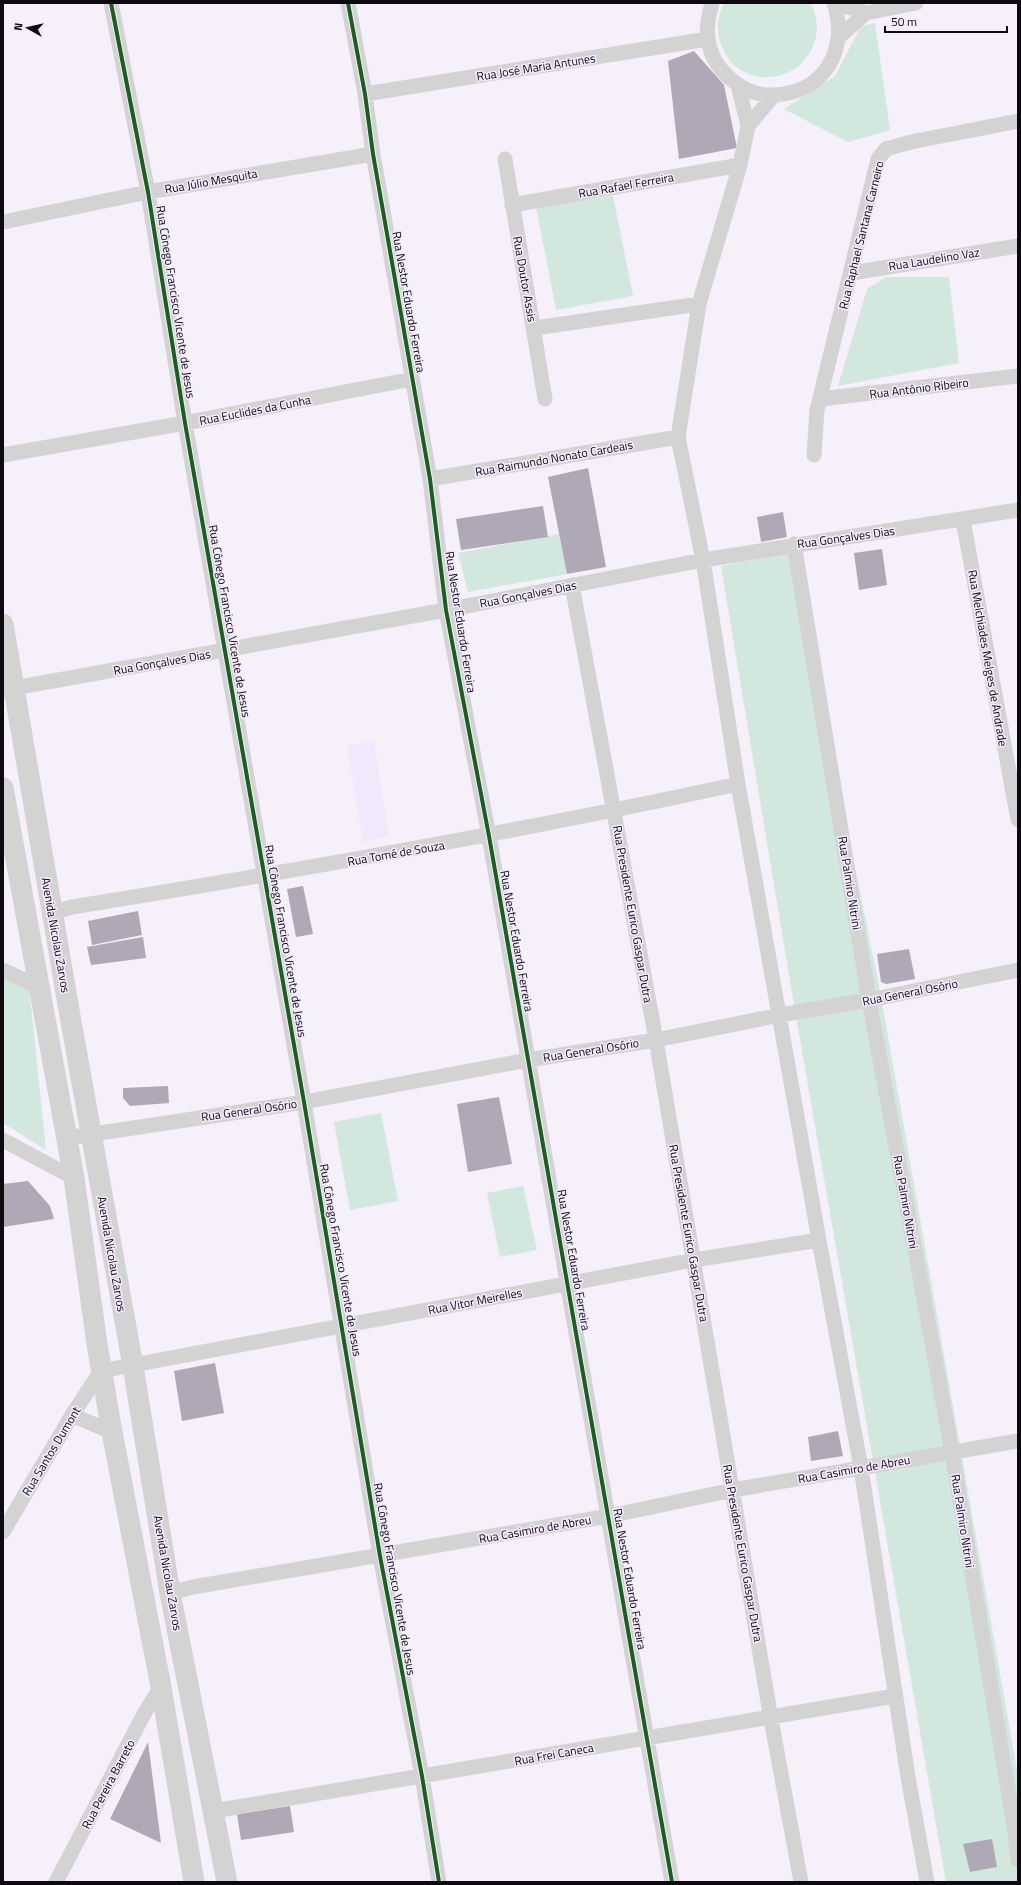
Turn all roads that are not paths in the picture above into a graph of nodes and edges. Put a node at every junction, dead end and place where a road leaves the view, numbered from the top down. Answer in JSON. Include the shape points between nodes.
{"nodes":[{"id":1,"x":111,"y":3,"type":"edge"},
{"id":2,"x":348,"y":3,"type":"edge"},
{"id":3,"x":712,"y":3,"type":"edge"},
{"id":4,"x":835,"y":3,"type":"edge"},
{"id":5,"x":916,"y":3,"type":"edge"},
{"id":6,"x":866,"y":13,"type":"junction"},
{"id":7,"x":839,"y":37,"type":"junction"},
{"id":8,"x":708,"y":40,"type":"junction"},
{"id":9,"x":738,"y":85,"type":"junction"},
{"id":10,"x":365,"y":94,"type":"junction"},
{"id":11,"x":774,"y":95,"type":"junction"},
{"id":12,"x":1018,"y":121,"type":"edge"},
{"id":13,"x":748,"y":126,"type":"junction"},
{"id":14,"x":373,"y":154,"type":"junction"},
{"id":15,"x":505,"y":159,"type":"dead end"},
{"id":16,"x":740,"y":164,"type":"junction"},
{"id":17,"x":148,"y":192,"type":"junction"},
{"id":18,"x":512,"y":205,"type":"junction"},
{"id":19,"x":3,"y":222,"type":"edge"},
{"id":20,"x":1018,"y":246,"type":"edge"},
{"id":21,"x":850,"y":273,"type":"junction"},
{"id":22,"x":699,"y":304,"type":"junction"},
{"id":23,"x":534,"y":328,"type":"junction"},
{"id":24,"x":1018,"y":376,"type":"edge"},
{"id":25,"x":412,"y":379,"type":"junction"},
{"id":26,"x":545,"y":399,"type":"dead end"},
{"id":27,"x":820,"y":399,"type":"junction"},
{"id":28,"x":185,"y":423,"type":"junction"},
{"id":29,"x":678,"y":437,"type":"junction"},
{"id":30,"x":3,"y":455,"type":"edge"},
{"id":31,"x":814,"y":455,"type":"dead end"},
{"id":32,"x":430,"y":480,"type":"junction"},
{"id":33,"x":1018,"y":510,"type":"edge"},
{"id":34,"x":963,"y":520,"type":"junction"},
{"id":35,"x":794,"y":544,"type":"junction"},
{"id":36,"x":703,"y":560,"type":"junction"},
{"id":37,"x":572,"y":585,"type":"junction"},
{"id":38,"x":446,"y":610,"type":"junction"},
{"id":39,"x":3,"y":624,"type":"edge"},
{"id":40,"x":225,"y":650,"type":"junction"},
{"id":41,"x":9,"y":689,"type":"edge"},
{"id":42,"x":738,"y":784,"type":"junction"},
{"id":43,"x":3,"y":788,"type":"edge"},
{"id":44,"x":614,"y":811,"type":"junction"},
{"id":45,"x":1018,"y":820,"type":"edge"},
{"id":46,"x":489,"y":836,"type":"junction"},
{"id":47,"x":264,"y":876,"type":"junction"},
{"id":48,"x":52,"y":913,"type":"junction"},
{"id":49,"x":27,"y":919,"type":"junction"},
{"id":50,"x":3,"y":970,"type":"edge"},
{"id":51,"x":1018,"y":970,"type":"edge"},
{"id":52,"x":39,"y":987,"type":"junction"},
{"id":53,"x":869,"y":1000,"type":"junction"},
{"id":54,"x":780,"y":1015,"type":"junction"},
{"id":55,"x":656,"y":1040,"type":"junction"},
{"id":56,"x":528,"y":1060,"type":"junction"},
{"id":57,"x":304,"y":1102,"type":"junction"},
{"id":58,"x":92,"y":1133,"type":"junction"},
{"id":59,"x":67,"y":1138,"type":"junction"},
{"id":60,"x":3,"y":1140,"type":"edge"},
{"id":61,"x":74,"y":1178,"type":"junction"},
{"id":62,"x":819,"y":1240,"type":"junction"},
{"id":63,"x":694,"y":1260,"type":"junction"},
{"id":64,"x":568,"y":1284,"type":"junction"},
{"id":65,"x":342,"y":1326,"type":"junction"},
{"id":66,"x":133,"y":1366,"type":"junction"},
{"id":67,"x":101,"y":1371,"type":"junction"},
{"id":68,"x":72,"y":1415,"type":"junction"},
{"id":69,"x":112,"y":1432,"type":"junction"},
{"id":70,"x":1018,"y":1441,"type":"edge"},
{"id":71,"x":952,"y":1452,"type":"junction"},
{"id":72,"x":861,"y":1468,"type":"junction"},
{"id":73,"x":733,"y":1490,"type":"junction"},
{"id":74,"x":609,"y":1516,"type":"junction"},
{"id":75,"x":5,"y":1524,"type":"edge"},
{"id":76,"x":380,"y":1556,"type":"junction"},
{"id":77,"x":170,"y":1593,"type":"junction"},
{"id":78,"x":161,"y":1687,"type":"junction"},
{"id":79,"x":895,"y":1696,"type":"junction"},
{"id":80,"x":771,"y":1719,"type":"junction"},
{"id":81,"x":647,"y":1738,"type":"junction"},
{"id":82,"x":422,"y":1776,"type":"junction"},
{"id":83,"x":214,"y":1811,"type":"junction"},
{"id":84,"x":1018,"y":1860,"type":"edge"},
{"id":85,"x":56,"y":1882,"type":"edge"},
{"id":86,"x":194,"y":1882,"type":"edge"},
{"id":87,"x":227,"y":1882,"type":"edge"},
{"id":88,"x":439,"y":1882,"type":"edge"},
{"id":89,"x":672,"y":1882,"type":"edge"},
{"id":90,"x":802,"y":1882,"type":"edge"},
{"id":91,"x":927,"y":1882,"type":"edge"}],
"edges":[{"from":1,"to":17,"type":"street","name":"Rua Cônego Francisco Vicente de Jesus"},
{"from":2,"to":10,"type":"street","name":"Rua Nestor Eduardo Ferreira"},
{"from":3,"to":8,"type":"street","via":[[707,19]]},
{"from":4,"to":6,"type":"street"},
{"from":4,"to":7,"type":"street","via":[[839,17]]},
{"from":5,"to":6,"type":"street"},
{"from":6,"to":7,"type":"street"},
{"from":7,"to":11,"type":"street","via":[[834,55],[824,71],[810,84],[792,92]]},
{"from":8,"to":9,"type":"street","via":[[713,57],[724,73]]},
{"from":8,"to":10,"type":"street","name":"Rua José Maria Antunes"},
{"from":9,"to":11,"type":"street","via":[[755,92]]},
{"from":9,"to":13,"type":"street"},
{"from":10,"to":14,"type":"street","name":"Rua Nestor Eduardo Ferreira"},
{"from":11,"to":13,"type":"street"},
{"from":12,"to":21,"type":"street","name":"Rua Raphael Santana Carneiro","via":[[911,142],[886,150],[878,159]]},
{"from":13,"to":16,"type":"street"},
{"from":14,"to":17,"type":"street","name":"Rua Júlio Mesquita"},
{"from":14,"to":25,"type":"street","name":"Rua Nestor Eduardo Ferreira"},
{"from":15,"to":18,"type":"street","name":"Rua Doutor Assis"},
{"from":16,"to":18,"type":"street","name":"Rua Rafael Ferreira"},
{"from":16,"to":22,"type":"street"},
{"from":17,"to":19,"type":"street","name":"Rua Júlio Mesquita"},
{"from":17,"to":28,"type":"street","name":"Rua Cônego Francisco Vicente de Jesus"},
{"from":18,"to":23,"type":"street","name":"Rua Doutor Assis"},
{"from":20,"to":21,"type":"street","name":"Rua Laudelino Vaz"},
{"from":21,"to":27,"type":"street","name":"Rua Raphael Santana Carneiro"},
{"from":22,"to":23,"type":"street"},
{"from":22,"to":29,"type":"street"},
{"from":23,"to":26,"type":"street","name":"Rua Doutor Assis"},
{"from":24,"to":27,"type":"street","name":"Rua Antônio Ribeiro"},
{"from":25,"to":28,"type":"street","name":"Rua Euclides da Cunha"},
{"from":25,"to":32,"type":"street","name":"Rua Nestor Eduardo Ferreira"},
{"from":27,"to":31,"type":"street","name":"Rua Raphael Santana Carneiro"},
{"from":28,"to":30,"type":"street","name":"Rua Euclides da Cunha"},
{"from":28,"to":40,"type":"street","name":"Rua Cônego Francisco Vicente de Jesus"},
{"from":29,"to":32,"type":"street","name":"Rua Raimundo Nonato Cardeais"},
{"from":29,"to":36,"type":"street"},
{"from":32,"to":38,"type":"street","name":"Rua Nestor Eduardo Ferreira"},
{"from":33,"to":34,"type":"street","name":"Rua Gonçalves Dias"},
{"from":34,"to":35,"type":"street","name":"Rua Gonçalves Dias"},
{"from":34,"to":45,"type":"street","name":"Rua Melchiades Melges de Andrade"},
{"from":35,"to":36,"type":"street","name":"Rua Gonçalves Dias"},
{"from":35,"to":53,"type":"street","name":"Rua Palmiro Nitrini"},
{"from":36,"to":37,"type":"street","name":"Rua Gonçalves Dias"},
{"from":36,"to":42,"type":"street"},
{"from":37,"to":38,"type":"street","name":"Rua Gonçalves Dias"},
{"from":37,"to":44,"type":"street","name":"Rua Presidente Eurico Gaspar Dutra"},
{"from":38,"to":40,"type":"street","name":"Rua Gonçalves Dias"},
{"from":38,"to":46,"type":"street","name":"Rua Nestor Eduardo Ferreira"},
{"from":39,"to":41,"type":"main road","name":"Avenida Nicolau Zarvos"},
{"from":40,"to":41,"type":"street","name":"Rua Gonçalves Dias"},
{"from":40,"to":47,"type":"street","name":"Rua Cônego Francisco Vicente de Jesus"},
{"from":41,"to":48,"type":"main road","name":"Avenida Nicolau Zarvos"},
{"from":42,"to":44,"type":"street","name":"Rua Tomé de Souza"},
{"from":42,"to":54,"type":"street"},
{"from":43,"to":49,"type":"main road","name":"Avenida Nicolau Zarvos"},
{"from":44,"to":46,"type":"street","name":"Rua Tomé de Souza"},
{"from":44,"to":55,"type":"street","name":"Rua Presidente Eurico Gaspar Dutra"},
{"from":46,"to":47,"type":"street","name":"Rua Tomé de Souza"},
{"from":46,"to":56,"type":"street","name":"Rua Nestor Eduardo Ferreira"},
{"from":47,"to":48,"type":"street","name":"Rua Tomé de Souza","via":[[72,907]]},
{"from":47,"to":57,"type":"street","name":"Rua Cônego Francisco Vicente de Jesus"},
{"from":48,"to":49,"type":"main road"},
{"from":48,"to":58,"type":"main road","name":"Avenida Nicolau Zarvos"},
{"from":49,"to":52,"type":"main road","name":"Avenida Nicolau Zarvos"},
{"from":50,"to":52,"type":"street"},
{"from":51,"to":53,"type":"street","name":"Rua General Osório"},
{"from":52,"to":59,"type":"main road","name":"Avenida Nicolau Zarvos"},
{"from":53,"to":54,"type":"street","name":"Rua General Osório"},
{"from":53,"to":71,"type":"street","name":"Rua Palmiro Nitrini"},
{"from":54,"to":55,"type":"street","name":"Rua General Osório"},
{"from":54,"to":62,"type":"street"},
{"from":55,"to":56,"type":"street","name":"Rua General Osório"},
{"from":55,"to":63,"type":"street","name":"Rua Presidente Eurico Gaspar Dutra"},
{"from":56,"to":57,"type":"street","name":"Rua General Osório"},
{"from":56,"to":64,"type":"street","name":"Rua Nestor Eduardo Ferreira"},
{"from":57,"to":58,"type":"street","name":"Rua General Osório"},
{"from":57,"to":65,"type":"street","name":"Rua Cônego Francisco Vicente de Jesus"},
{"from":58,"to":59,"type":"street","name":"Rua General Osório"},
{"from":58,"to":66,"type":"main road","name":"Avenida Nicolau Zarvos","via":[[126,1338]]},
{"from":59,"to":61,"type":"main road","name":"Avenida Nicolau Zarvos"},
{"from":60,"to":61,"type":"street"},
{"from":61,"to":67,"type":"main road","name":"Avenida Nicolau Zarvos"},
{"from":62,"to":63,"type":"street","name":"Rua Vitor Meirelles"},
{"from":62,"to":72,"type":"street"},
{"from":63,"to":64,"type":"street","name":"Rua Vitor Meirelles"},
{"from":63,"to":73,"type":"street","name":"Rua Presidente Eurico Gaspar Dutra"},
{"from":64,"to":65,"type":"street","name":"Rua Vitor Meirelles"},
{"from":64,"to":74,"type":"street","name":"Rua Nestor Eduardo Ferreira"},
{"from":65,"to":66,"type":"street","name":"Rua Vitor Meirelles"},
{"from":65,"to":76,"type":"street","name":"Rua Cônego Francisco Vicente de Jesus"},
{"from":66,"to":67,"type":"street","name":"Rua Vitor Meirelles"},
{"from":66,"to":77,"type":"main road","name":"Avenida Nicolau Zarvos"},
{"from":67,"to":68,"type":"street","name":"Rua Santos Dumont"},
{"from":67,"to":69,"type":"main road","name":"Avenida Nicolau Zarvos"},
{"from":68,"to":69,"type":"street"},
{"from":68,"to":75,"type":"street","name":"Rua Santos Dumont"},
{"from":69,"to":78,"type":"main road","name":"Avenida Nicolau Zarvos"},
{"from":70,"to":71,"type":"street","name":"Rua Casimiro de Abreu"},
{"from":71,"to":72,"type":"street","name":"Rua Casimiro de Abreu"},
{"from":71,"to":84,"type":"street","name":"Rua Palmiro Nitrini"},
{"from":72,"to":73,"type":"street","name":"Rua Casimiro de Abreu"},
{"from":72,"to":79,"type":"street"},
{"from":73,"to":74,"type":"street","name":"Rua Casimiro de Abreu"},
{"from":73,"to":80,"type":"street","name":"Rua Presidente Eurico Gaspar Dutra"},
{"from":74,"to":76,"type":"street","name":"Rua Casimiro de Abreu"},
{"from":74,"to":81,"type":"street","name":"Rua Nestor Eduardo Ferreira"},
{"from":76,"to":77,"type":"street","name":"Rua Casimiro de Abreu"},
{"from":76,"to":82,"type":"street","name":"Rua Cônego Francisco Vicente de Jesus"},
{"from":77,"to":83,"type":"main road","name":"Avenida Nicolau Zarvos"},
{"from":78,"to":85,"type":"street","name":"Rua Pereira Barreto","via":[[145,1712]]},
{"from":78,"to":86,"type":"main road","name":"Avenida Nicolau Zarvos"},
{"from":79,"to":80,"type":"street","name":"Rua Frei Caneca"},
{"from":79,"to":91,"type":"street"},
{"from":80,"to":81,"type":"street","name":"Rua Frei Caneca"},
{"from":80,"to":90,"type":"street","name":"Rua Presidente Eurico Gaspar Dutra"},
{"from":81,"to":82,"type":"street","name":"Rua Frei Caneca"},
{"from":81,"to":89,"type":"street","name":"Rua Nestor Eduardo Ferreira"},
{"from":82,"to":83,"type":"street","name":"Rua Frei Caneca"},
{"from":82,"to":88,"type":"street","name":"Rua Cônego Francisco Vicente de Jesus"},
{"from":83,"to":87,"type":"main road","name":"Avenida Nicolau Zarvos"}]}
